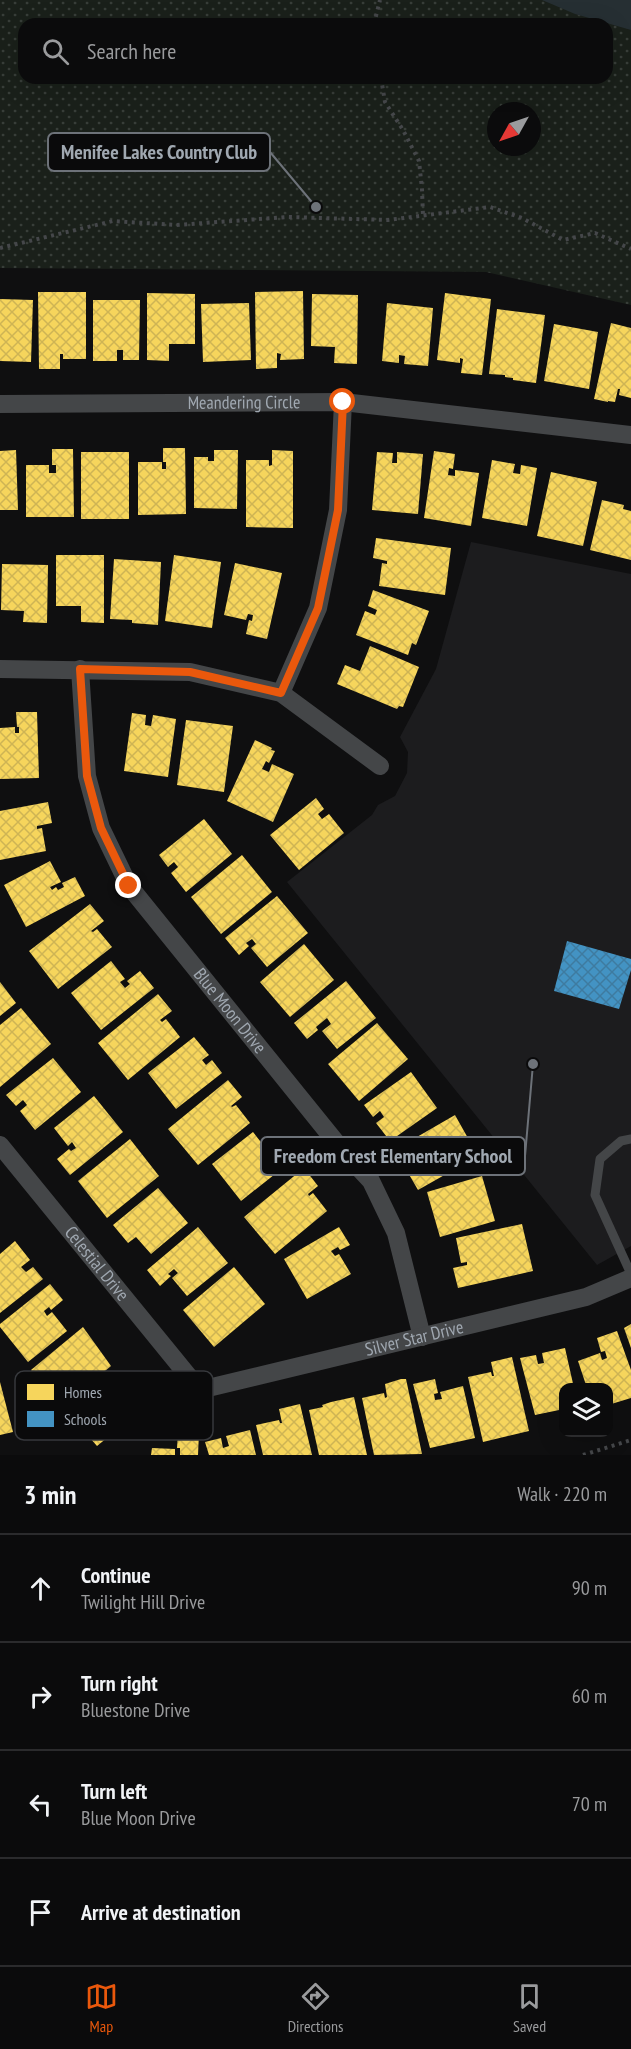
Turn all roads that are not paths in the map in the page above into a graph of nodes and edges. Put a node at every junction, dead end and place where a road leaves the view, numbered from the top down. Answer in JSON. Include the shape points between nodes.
{"nodes":[{"id":1,"x":343,"y":402,"type":"junction"},
{"id":2,"x":0,"y":404,"type":"edge"},
{"id":3,"x":631,"y":435,"type":"edge"},
{"id":4,"x":0,"y":669,"type":"edge"},
{"id":5,"x":80,"y":669,"type":"junction"},
{"id":6,"x":281,"y":693,"type":"junction"},
{"id":7,"x":380,"y":766,"type":"dead end"},
{"id":8,"x":631,"y":1139,"type":"edge"},
{"id":9,"x":0,"y":1144,"type":"edge"},
{"id":10,"x":631,"y":1276,"type":"edge"},
{"id":11,"x":422,"y":1337,"type":"junction"},
{"id":12,"x":184,"y":1371,"type":"edge"},
{"id":13,"x":213,"y":1387,"type":"edge"}],
"edges":[{"from":1,"to":2,"type":"street","name":"Meandering Circle"},
{"from":1,"to":3,"type":"street","name":"Meandering Circle"},
{"from":1,"to":6,"type":"street","via":[[338,510],[318,608]]},
{"from":4,"to":5,"type":"street"},
{"from":5,"to":6,"type":"street","via":[[190,672]]},
{"from":5,"to":11,"type":"street","name":"Blue Moon Drive","via":[[87,776],[101,828],[129,886],[371,1181],[396,1233]]},
{"from":6,"to":7,"type":"street"},
{"from":8,"to":10,"type":"lane","via":[[621,1141],[600,1159],[596,1195]]},
{"from":9,"to":12,"type":"street","name":"Celestial Drive"},
{"from":10,"to":11,"type":"street","name":"Silver Star Drive","via":[[586,1297]]},
{"from":11,"to":13,"type":"street","name":"Silver Star Drive"}]}
